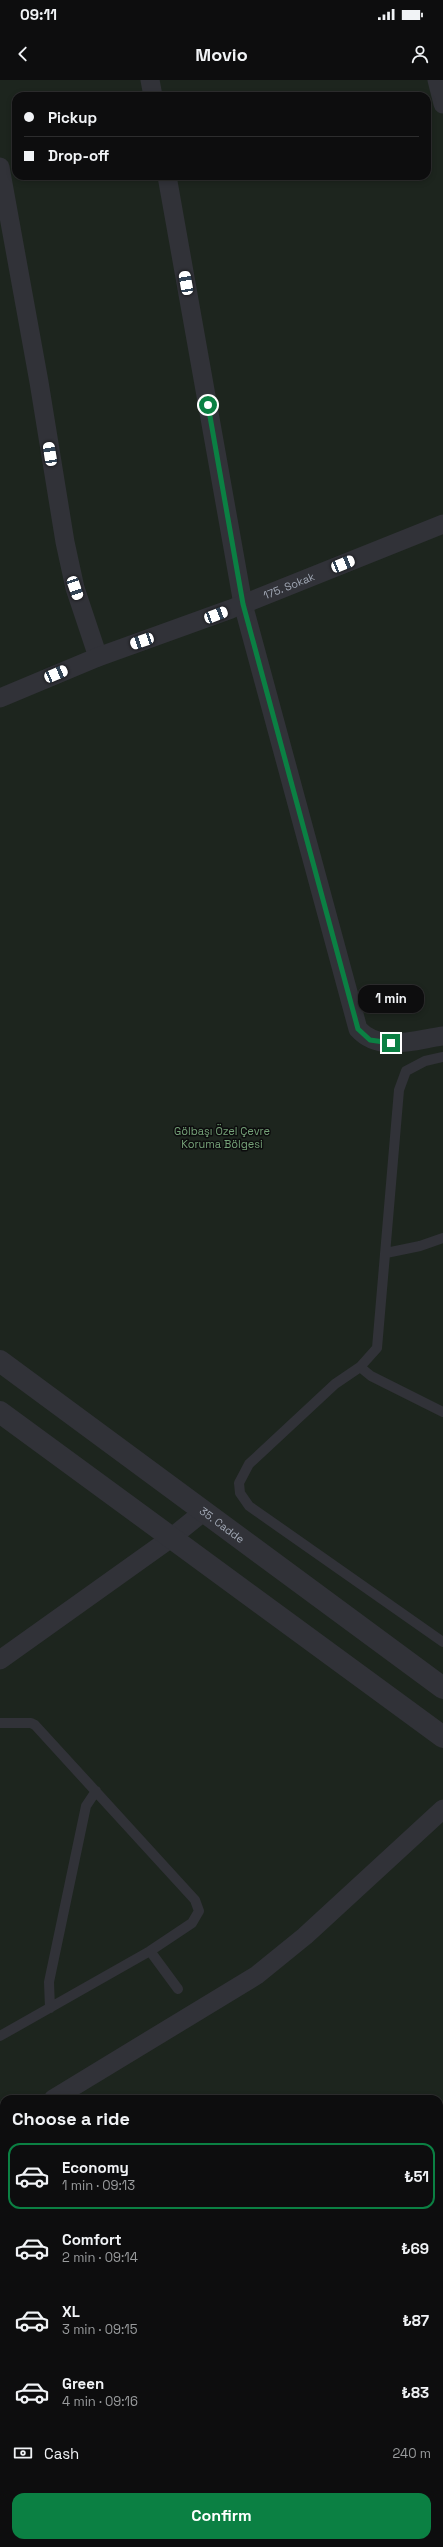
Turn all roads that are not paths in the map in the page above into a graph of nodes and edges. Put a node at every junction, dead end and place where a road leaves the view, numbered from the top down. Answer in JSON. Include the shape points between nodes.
{"nodes":[{"id":1,"x":150,"y":80,"type":"edge"},
{"id":2,"x":437,"y":80,"type":"edge"},
{"id":3,"x":152,"y":92,"type":"edge"},
{"id":4,"x":443,"y":104,"type":"edge"},
{"id":5,"x":0,"y":167,"type":"edge"},
{"id":6,"x":168,"y":180,"type":"edge"},
{"id":7,"x":443,"y":524,"type":"edge"},
{"id":8,"x":243,"y":604,"type":"junction"},
{"id":9,"x":98,"y":657,"type":"junction"},
{"id":10,"x":0,"y":698,"type":"edge"},
{"id":11,"x":443,"y":1036,"type":"edge"},
{"id":12,"x":443,"y":1057,"type":"edge"},
{"id":13,"x":443,"y":1238,"type":"edge"},
{"id":14,"x":386,"y":1253,"type":"junction"},
{"id":15,"x":0,"y":1361,"type":"edge"},
{"id":16,"x":360,"y":1367,"type":"junction"},
{"id":17,"x":0,"y":1412,"type":"edge"},
{"id":18,"x":443,"y":1412,"type":"edge"},
{"id":19,"x":203,"y":1512,"type":"junction"},
{"id":20,"x":171,"y":1538,"type":"junction"},
{"id":21,"x":443,"y":1642,"type":"edge"},
{"id":22,"x":0,"y":1660,"type":"edge"},
{"id":23,"x":443,"y":1688,"type":"edge"},
{"id":24,"x":0,"y":1723,"type":"edge"},
{"id":25,"x":443,"y":1737,"type":"edge"},
{"id":26,"x":96,"y":1791,"type":"junction"},
{"id":27,"x":443,"y":1809,"type":"edge"},
{"id":28,"x":150,"y":1951,"type":"junction"},
{"id":29,"x":178,"y":1989,"type":"dead end"},
{"id":30,"x":50,"y":2008,"type":"junction"},
{"id":31,"x":0,"y":2036,"type":"edge"},
{"id":32,"x":60,"y":2095,"type":"edge"}],
"edges":[{"from":1,"to":3,"type":"street"},
{"from":2,"to":4,"type":"street"},
{"from":5,"to":9,"type":"street","via":[[39,382],[64,542],[75,588]]},
{"from":6,"to":8,"type":"street"},
{"from":7,"to":8,"type":"street","name":"175. Sokak"},
{"from":8,"to":9,"type":"street","name":"175. Sokak"},
{"from":8,"to":11,"type":"street","via":[[358,1029],[365,1037],[378,1043]]},
{"from":9,"to":10,"type":"street","name":"175. Sokak"},
{"from":12,"to":14,"type":"lane","via":[[406,1071],[399,1090]]},
{"from":13,"to":14,"type":"lane"},
{"from":14,"to":16,"type":"lane","via":[[377,1348]]},
{"from":15,"to":19,"type":"street","name":"35. Cadde"},
{"from":16,"to":18,"type":"lane","via":[[371,1376]]},
{"from":16,"to":21,"type":"lane","via":[[335,1384],[249,1464],[239,1483],[240,1494],[256,1511]]},
{"from":17,"to":20,"type":"street"},
{"from":19,"to":20,"type":"street"},
{"from":19,"to":23,"type":"street","name":"35. Cadde"},
{"from":20,"to":22,"type":"street"},
{"from":20,"to":25,"type":"street"},
{"from":24,"to":26,"type":"lane","via":[[35,1725]]},
{"from":26,"to":28,"type":"lane","via":[[198,1905],[199,1911],[192,1923]]},
{"from":26,"to":30,"type":"lane","via":[[86,1806],[49,1982]]},
{"from":27,"to":32,"type":"street","via":[[305,1936],[257,1975]]},
{"from":28,"to":29,"type":"lane"},
{"from":28,"to":30,"type":"lane"},
{"from":30,"to":31,"type":"lane"}]}
